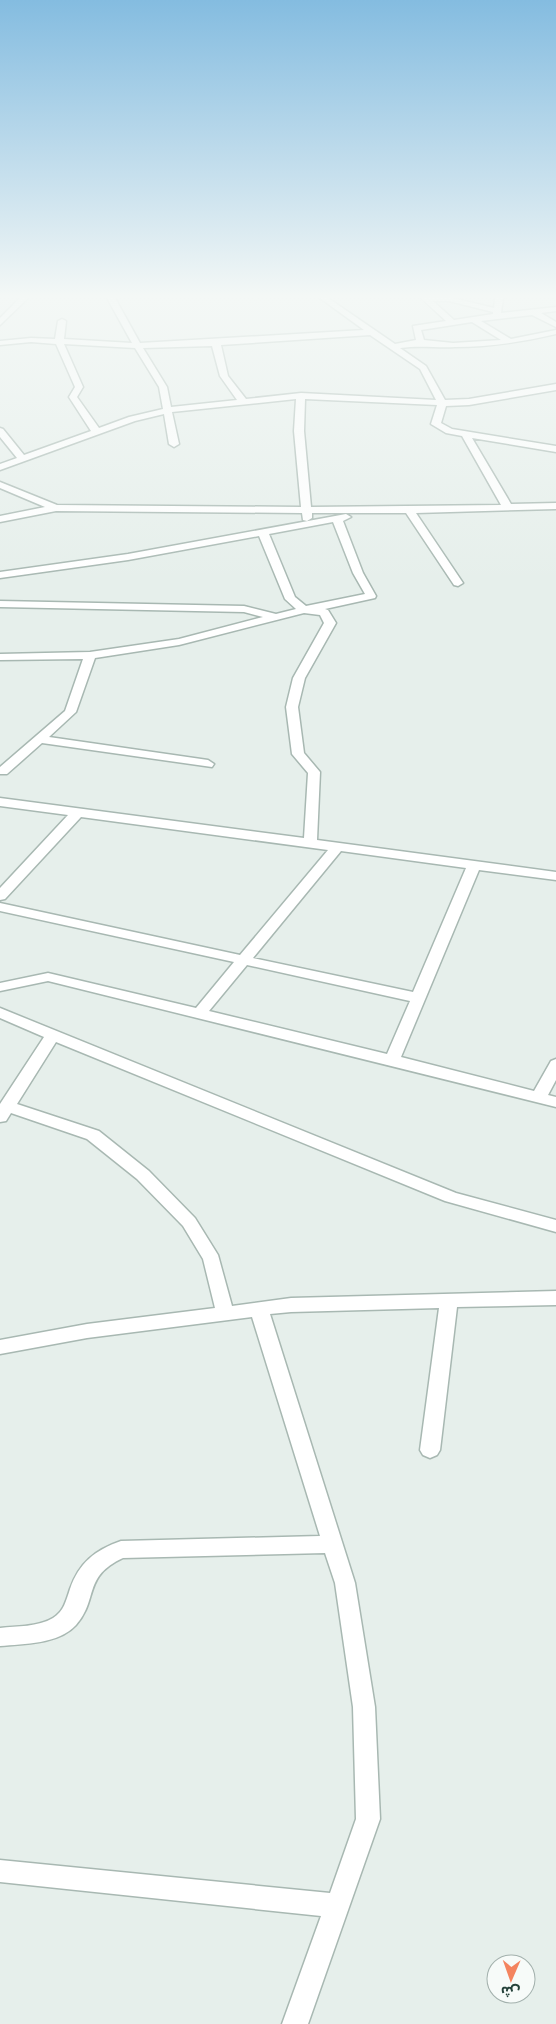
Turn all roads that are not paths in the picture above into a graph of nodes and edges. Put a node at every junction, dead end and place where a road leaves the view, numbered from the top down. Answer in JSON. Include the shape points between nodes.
{"nodes":[{"id":1,"x":76,"y":392,"type":"edge"},
{"id":2,"x":164,"y":392,"type":"edge"},
{"id":3,"x":236,"y":392,"type":"edge"},
{"id":4,"x":436,"y":392,"type":"edge"},
{"id":5,"x":524,"y":392,"type":"edge"},
{"id":6,"x":300,"y":396,"type":"junction"},
{"id":7,"x":242,"y":400,"type":"junction"},
{"id":8,"x":442,"y":403,"type":"junction"},
{"id":9,"x":167,"y":411,"type":"junction"},
{"id":10,"x":0,"y":431,"type":"edge"},
{"id":11,"x":96,"y":431,"type":"junction"},
{"id":12,"x":466,"y":435,"type":"junction"},
{"id":13,"x":174,"y":444,"type":"dead end"},
{"id":14,"x":556,"y":449,"type":"edge"},
{"id":15,"x":22,"y":458,"type":"junction"},
{"id":16,"x":0,"y":467,"type":"edge"},
{"id":17,"x":0,"y":485,"type":"edge"},
{"id":18,"x":556,"y":506,"type":"edge"},
{"id":19,"x":56,"y":508,"type":"junction"},
{"id":20,"x":508,"y":508,"type":"junction"},
{"id":21,"x":306,"y":510,"type":"junction"},
{"id":22,"x":409,"y":510,"type":"junction"},
{"id":23,"x":376,"y":511,"type":"junction"},
{"id":24,"x":0,"y":519,"type":"edge"},
{"id":25,"x":337,"y":519,"type":"junction"},
{"id":26,"x":307,"y":525,"type":"junction"},
{"id":27,"x":263,"y":533,"type":"junction"},
{"id":28,"x":0,"y":575,"type":"edge"},
{"id":29,"x":458,"y":583,"type":"dead end"},
{"id":30,"x":0,"y":604,"type":"edge"},
{"id":31,"x":304,"y":610,"type":"junction"},
{"id":32,"x":276,"y":617,"type":"junction"},
{"id":33,"x":90,"y":655,"type":"junction"},
{"id":34,"x":0,"y":657,"type":"edge"},
{"id":35,"x":40,"y":739,"type":"junction"},
{"id":36,"x":208,"y":764,"type":"dead end"},
{"id":37,"x":1,"y":771,"type":"edge"},
{"id":38,"x":0,"y":802,"type":"edge"},
{"id":39,"x":77,"y":813,"type":"junction"},
{"id":40,"x":310,"y":844,"type":"junction"},
{"id":41,"x":337,"y":848,"type":"junction"},
{"id":42,"x":474,"y":866,"type":"junction"},
{"id":43,"x":556,"y":876,"type":"edge"},
{"id":44,"x":0,"y":896,"type":"edge"},
{"id":45,"x":0,"y":907,"type":"edge"},
{"id":46,"x":244,"y":960,"type":"junction"},
{"id":47,"x":0,"y":987,"type":"edge"},
{"id":48,"x":418,"y":998,"type":"junction"},
{"id":49,"x":0,"y":1013,"type":"edge"},
{"id":50,"x":200,"y":1014,"type":"junction"},
{"id":51,"x":53,"y":1035,"type":"junction"},
{"id":52,"x":392,"y":1060,"type":"junction"},
{"id":53,"x":556,"y":1064,"type":"edge"},
{"id":54,"x":539,"y":1098,"type":"junction"},
{"id":55,"x":556,"y":1102,"type":"edge"},
{"id":56,"x":3,"y":1112,"type":"edge"},
{"id":57,"x":556,"y":1226,"type":"edge"},
{"id":58,"x":556,"y":1298,"type":"edge"},
{"id":59,"x":450,"y":1300,"type":"junction"},
{"id":60,"x":259,"y":1309,"type":"junction"},
{"id":61,"x":225,"y":1313,"type":"junction"},
{"id":62,"x":0,"y":1347,"type":"edge"},
{"id":63,"x":430,"y":1450,"type":"dead end"},
{"id":64,"x":332,"y":1544,"type":"junction"},
{"id":65,"x":0,"y":1637,"type":"edge"},
{"id":66,"x":0,"y":1871,"type":"edge"},
{"id":67,"x":337,"y":1906,"type":"junction"},
{"id":68,"x":295,"y":2024,"type":"edge"}],
"edges":[{"from":1,"to":11,"type":"street","via":[[73,397]]},
{"from":2,"to":9,"type":"street"},
{"from":3,"to":7,"type":"street"},
{"from":4,"to":8,"type":"street"},
{"from":5,"to":8,"type":"street"},
{"from":6,"to":7,"type":"street"},
{"from":6,"to":8,"type":"street"},
{"from":6,"to":21,"type":"street"},
{"from":7,"to":9,"type":"street"},
{"from":8,"to":12,"type":"street","via":[[436,424],[449,432]]},
{"from":9,"to":11,"type":"street"},
{"from":9,"to":13,"type":"street"},
{"from":10,"to":15,"type":"street"},
{"from":11,"to":15,"type":"street"},
{"from":12,"to":14,"type":"street"},
{"from":12,"to":20,"type":"street"},
{"from":15,"to":16,"type":"street"},
{"from":17,"to":19,"type":"street"},
{"from":18,"to":20,"type":"street"},
{"from":19,"to":21,"type":"street"},
{"from":19,"to":24,"type":"street"},
{"from":20,"to":22,"type":"street"},
{"from":21,"to":23,"type":"street"},
{"from":21,"to":26,"type":"street"},
{"from":22,"to":23,"type":"street"},
{"from":22,"to":29,"type":"street"},
{"from":23,"to":25,"type":"street"},
{"from":25,"to":26,"type":"street"},
{"from":25,"to":31,"type":"street","via":[[358,573],[371,596]]},
{"from":26,"to":27,"type":"street"},
{"from":27,"to":28,"type":"street"},
{"from":27,"to":31,"type":"street","via":[[290,599]]},
{"from":30,"to":32,"type":"street","via":[[244,609]]},
{"from":31,"to":32,"type":"street"},
{"from":31,"to":40,"type":"street","via":[[324,612],[330,623],[299,678],[292,707],[298,754],[314,772]]},
{"from":32,"to":33,"type":"street","via":[[178,642]]},
{"from":33,"to":34,"type":"street"},
{"from":33,"to":35,"type":"street","via":[[70,712]]},
{"from":35,"to":36,"type":"street"},
{"from":35,"to":37,"type":"street"},
{"from":38,"to":39,"type":"street"},
{"from":39,"to":40,"type":"street"},
{"from":39,"to":44,"type":"street"},
{"from":40,"to":41,"type":"street"},
{"from":41,"to":42,"type":"street"},
{"from":41,"to":46,"type":"street"},
{"from":42,"to":43,"type":"street"},
{"from":42,"to":48,"type":"street"},
{"from":45,"to":46,"type":"street"},
{"from":46,"to":48,"type":"street"},
{"from":46,"to":50,"type":"street"},
{"from":47,"to":50,"type":"street","via":[[48,977]]},
{"from":48,"to":52,"type":"street"},
{"from":49,"to":51,"type":"street"},
{"from":50,"to":52,"type":"street"},
{"from":51,"to":56,"type":"street"},
{"from":51,"to":57,"type":"street","via":[[451,1198]]},
{"from":52,"to":54,"type":"street"},
{"from":53,"to":54,"type":"street"},
{"from":54,"to":55,"type":"street"},
{"from":56,"to":61,"type":"street","via":[[93,1135],[143,1175],[189,1222],[212,1259]]},
{"from":58,"to":59,"type":"street"},
{"from":59,"to":60,"type":"street"},
{"from":59,"to":63,"type":"street"},
{"from":60,"to":61,"type":"street"},
{"from":60,"to":64,"type":"street"},
{"from":61,"to":62,"type":"street"},
{"from":64,"to":65,"type":"street","via":[[121,1550],[91,1567],[80,1584],[73,1613],[61,1625],[33,1634]]},
{"from":64,"to":67,"type":"street","via":[[344,1583],[364,1707],[368,1819]]},
{"from":66,"to":67,"type":"street"},
{"from":67,"to":68,"type":"street"}]}
